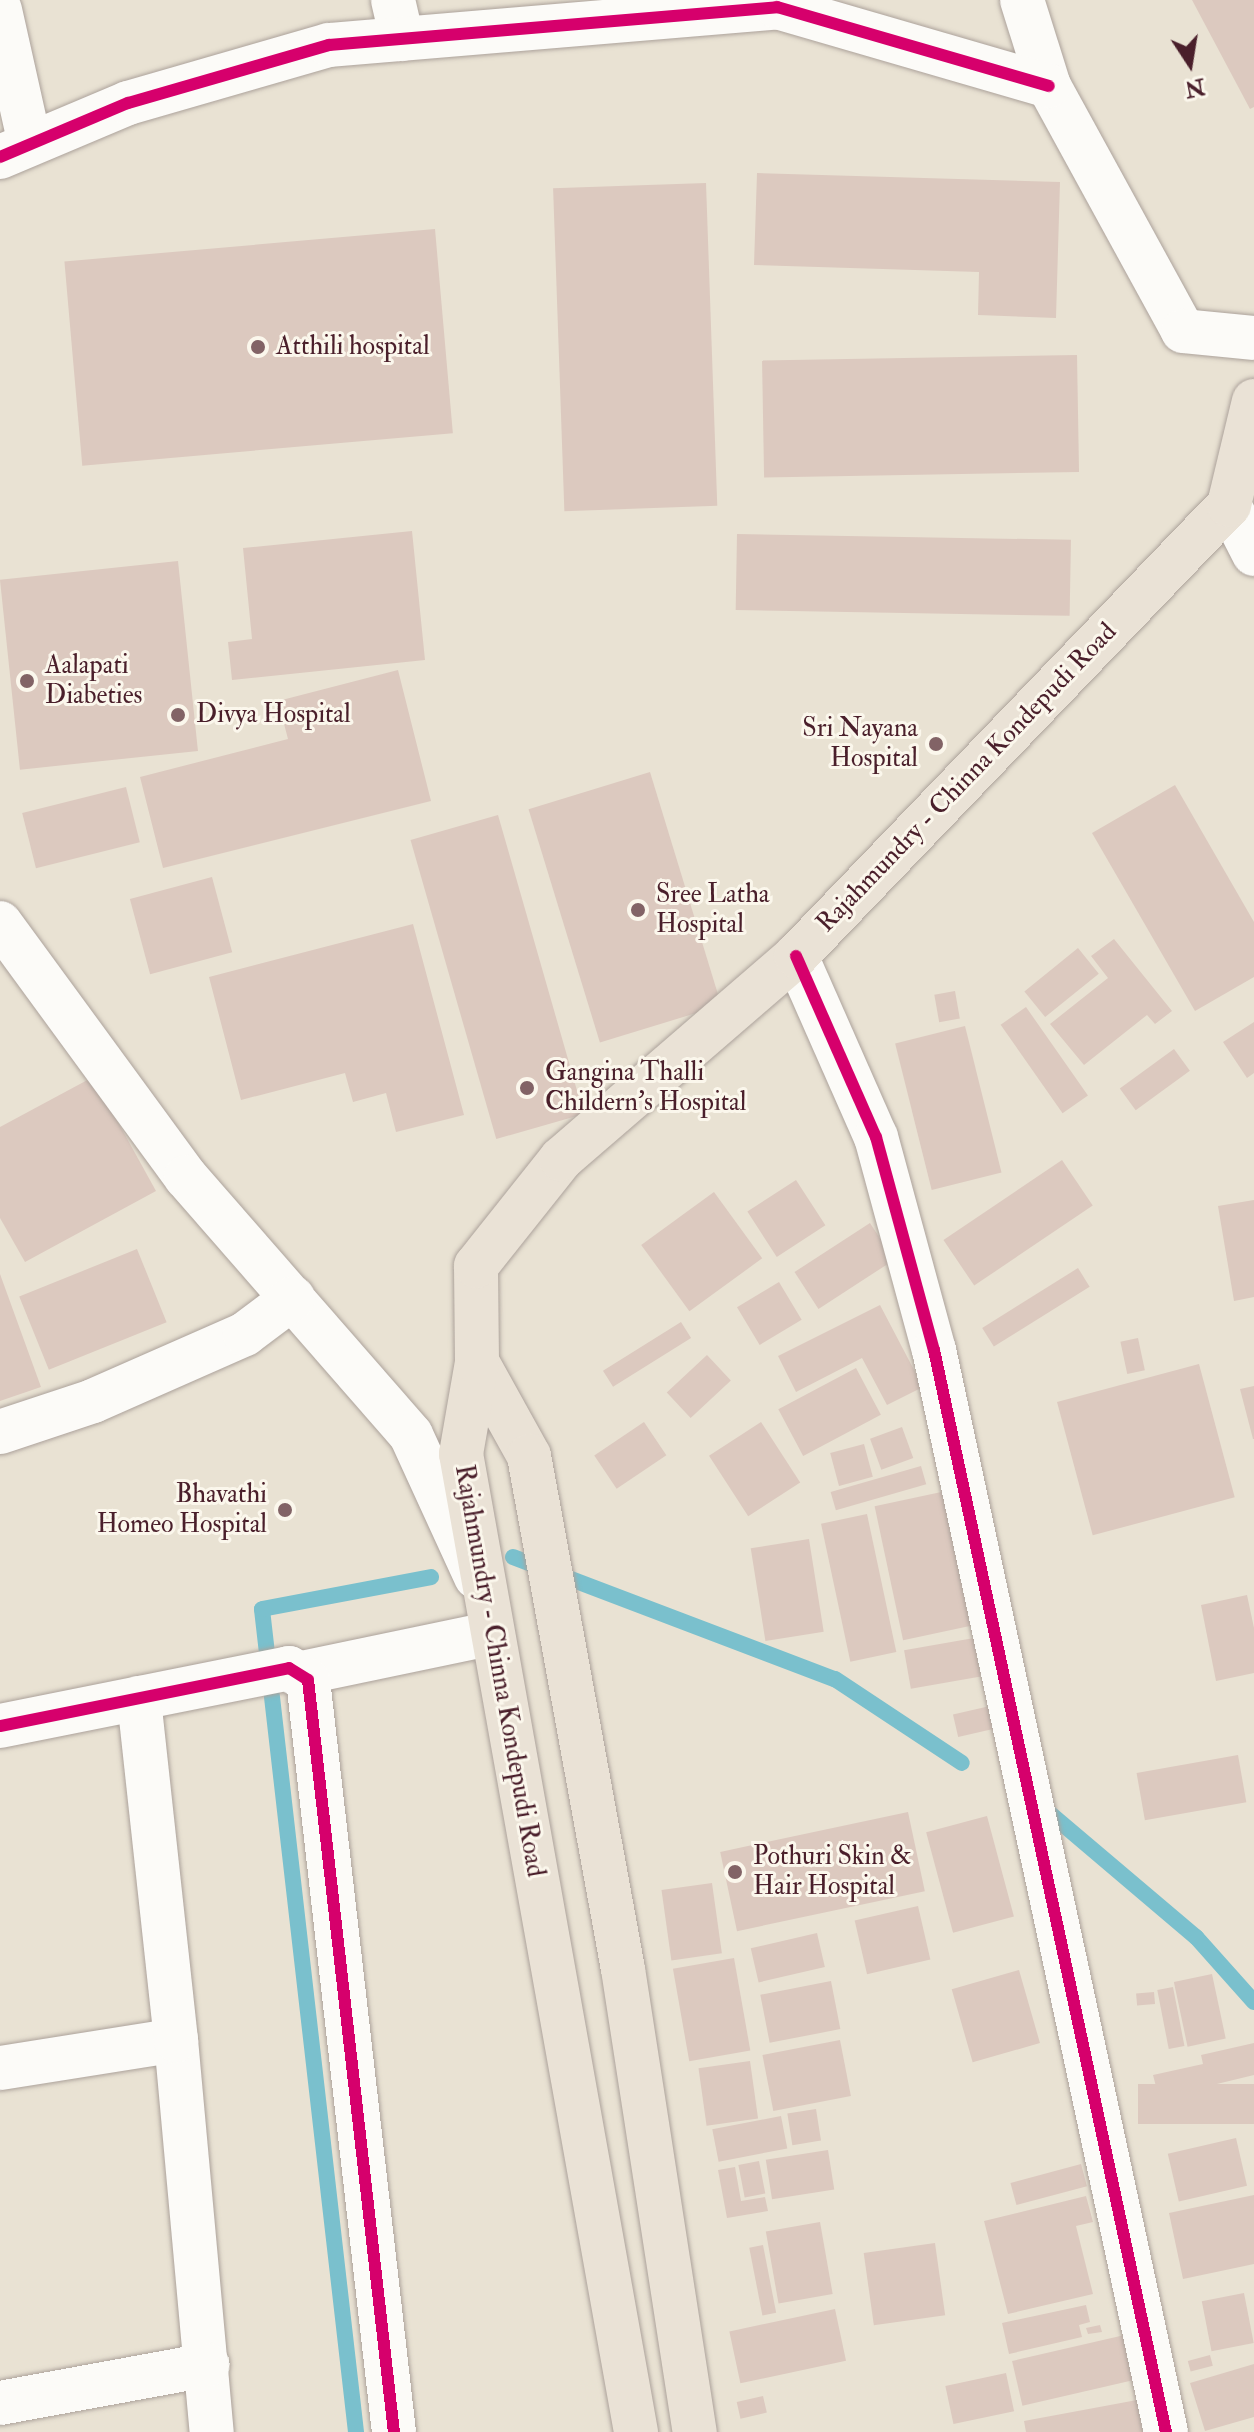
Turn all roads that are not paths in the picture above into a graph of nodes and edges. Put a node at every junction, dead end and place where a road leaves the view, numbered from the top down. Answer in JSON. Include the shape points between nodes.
{"nodes":[{"id":1,"x":1022,"y":0,"type":"edge"},
{"id":2,"x":0,"y":10,"type":"edge"},
{"id":3,"x":397,"y":19,"type":"edge"},
{"id":4,"x":1049,"y":86,"type":"junction"},
{"id":5,"x":15,"y":150,"type":"edge"},
{"id":6,"x":1254,"y":338,"type":"edge"},
{"id":7,"x":1254,"y":401,"type":"edge"},
{"id":8,"x":1241,"y":480,"type":"edge"},
{"id":9,"x":1254,"y":554,"type":"edge"},
{"id":10,"x":0,"y":923,"type":"edge"},
{"id":11,"x":796,"y":956,"type":"junction"},
{"id":12,"x":293,"y":1298,"type":"junction"},
{"id":13,"x":477,"y":1362,"type":"junction"},
{"id":14,"x":0,"y":1432,"type":"edge"},
{"id":15,"x":481,"y":1588,"type":"junction"},
{"id":16,"x":489,"y":1634,"type":"junction"},
{"id":17,"x":297,"y":1674,"type":"junction"},
{"id":18,"x":139,"y":1698,"type":"junction"},
{"id":19,"x":0,"y":1726,"type":"edge"},
{"id":20,"x":176,"y":2040,"type":"junction"},
{"id":21,"x":0,"y":2068,"type":"edge"},
{"id":22,"x":208,"y":2365,"type":"junction"},
{"id":23,"x":0,"y":2403,"type":"edge"},
{"id":24,"x":212,"y":2432,"type":"edge"},
{"id":25,"x":394,"y":2432,"type":"edge"},
{"id":26,"x":636,"y":2432,"type":"edge"},
{"id":27,"x":695,"y":2432,"type":"edge"},
{"id":28,"x":1166,"y":2432,"type":"edge"}],
"edges":[{"from":1,"to":4,"type":"street"},
{"from":2,"to":5,"type":"street"},
{"from":3,"to":4,"type":"street","via":[[777,7]]},
{"from":3,"to":5,"type":"street","via":[[329,45],[128,103]]},
{"from":4,"to":6,"type":"street","via":[[1183,331]]},
{"from":7,"to":8,"type":"main road"},
{"from":8,"to":9,"type":"street"},
{"from":8,"to":11,"type":"main road","name":"Rajahmundry - Chinna Kondepudi Road"},
{"from":10,"to":12,"type":"street","via":[[186,1177]]},
{"from":11,"to":13,"type":"main road","name":"Rajahmundry - Chinna Kondepudi Road","via":[[561,1159],[476,1266]]},
{"from":11,"to":28,"type":"street","via":[[876,1137],[934,1350]]},
{"from":12,"to":14,"type":"street","via":[[245,1334],[93,1401]]},
{"from":12,"to":15,"type":"street","via":[[411,1435]]},
{"from":13,"to":15,"type":"main road","name":"Rajahmundry - Chinna Kondepudi Road","via":[[461,1454]]},
{"from":13,"to":27,"type":"main road","via":[[529,1456],[623,1969]]},
{"from":15,"to":16,"type":"main road","name":"Rajahmundry - Chinna Kondepudi Road"},
{"from":16,"to":17,"type":"street"},
{"from":16,"to":26,"type":"main road","name":"Rajahmundry - Chinna Kondepudi Road"},
{"from":17,"to":18,"type":"street","via":[[289,1668]]},
{"from":17,"to":25,"type":"street","via":[[308,1680],[313,1706]]},
{"from":18,"to":19,"type":"street"},
{"from":18,"to":20,"type":"street"},
{"from":20,"to":21,"type":"street"},
{"from":20,"to":22,"type":"street"},
{"from":22,"to":23,"type":"street"},
{"from":22,"to":24,"type":"street"}]}
